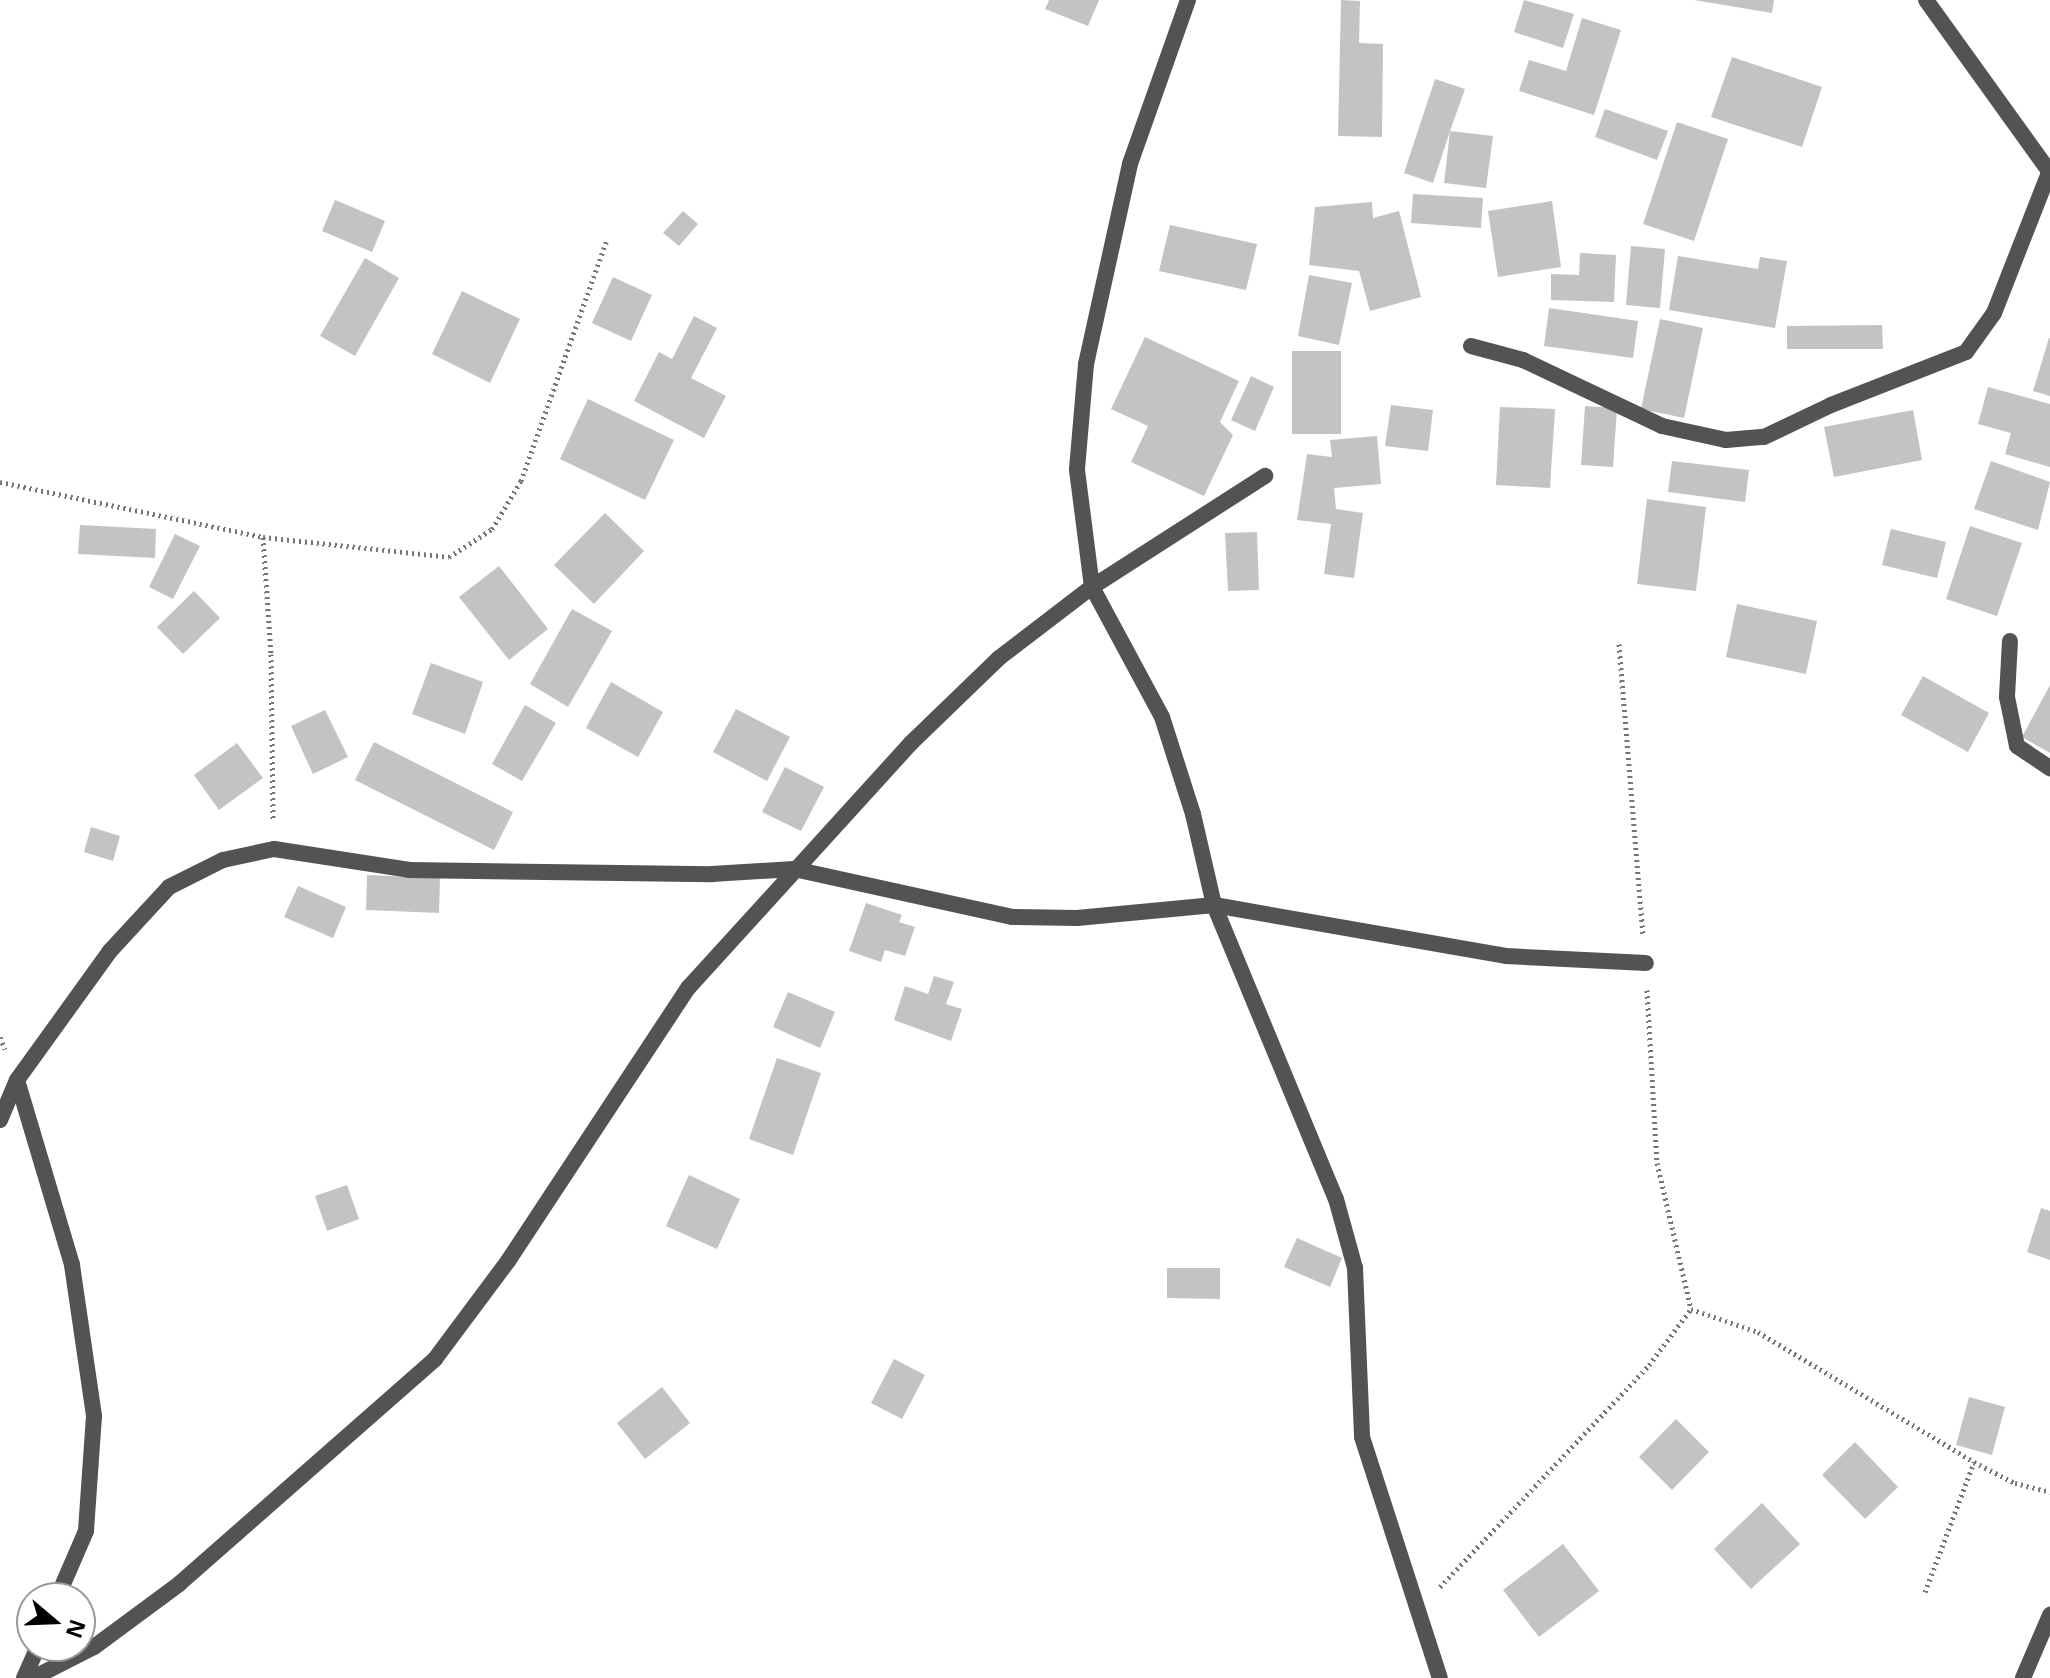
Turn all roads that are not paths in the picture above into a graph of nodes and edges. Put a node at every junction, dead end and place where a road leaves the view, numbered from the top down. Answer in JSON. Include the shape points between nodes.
{"nodes":[{"id":1,"x":1188,"y":0,"type":"edge"},
{"id":2,"x":1926,"y":0,"type":"edge"},
{"id":3,"x":2050,"y":171,"type":"edge"},
{"id":4,"x":1471,"y":346,"type":"dead end"},
{"id":5,"x":1265,"y":476,"type":"dead end"},
{"id":6,"x":1092,"y":587,"type":"junction"},
{"id":7,"x":2010,"y":641,"type":"dead end"},
{"id":8,"x":2050,"y":768,"type":"edge"},
{"id":9,"x":794,"y":869,"type":"junction"},
{"id":10,"x":1214,"y":905,"type":"junction"},
{"id":11,"x":1646,"y":963,"type":"dead end"},
{"id":12,"x":17,"y":1080,"type":"junction"},
{"id":13,"x":0,"y":1120,"type":"edge"},
{"id":14,"x":64,"y":1582,"type":"edge"},
{"id":15,"x":2050,"y":1615,"type":"edge"},
{"id":16,"x":2043,"y":1649,"type":"edge"},
{"id":17,"x":33,"y":1678,"type":"edge"},
{"id":18,"x":1440,"y":1678,"type":"edge"},
{"id":19,"x":2023,"y":1678,"type":"edge"}],
"edges":[{"from":1,"to":6,"type":"street","via":[[1130,164],[1086,364],[1077,470]]},
{"from":2,"to":3,"type":"street"},
{"from":3,"to":4,"type":"street","via":[[1994,313],[1966,352],[1764,437],[1726,440],[1662,426],[1523,360]]},
{"from":5,"to":6,"type":"street"},
{"from":6,"to":9,"type":"street","via":[[999,658]]},
{"from":6,"to":10,"type":"street","via":[[1162,717],[1193,814]]},
{"from":7,"to":8,"type":"street","via":[[2007,697],[2017,746]]},
{"from":9,"to":10,"type":"street","via":[[1012,917],[1077,918]]},
{"from":9,"to":12,"type":"street","via":[[712,874],[409,870],[274,849],[223,860],[169,887],[110,951]]},
{"from":9,"to":17,"type":"street","via":[[689,987],[508,1261],[435,1359],[179,1584],[94,1647]]},
{"from":10,"to":11,"type":"street","via":[[1506,956]]},
{"from":10,"to":18,"type":"street","via":[[1336,1199],[1355,1268],[1362,1437],[1383,1516],[1420,1608]]},
{"from":12,"to":13,"type":"street"},
{"from":12,"to":14,"type":"street","via":[[72,1265],[94,1416],[86,1531]]},
{"from":15,"to":16,"type":"street"},
{"from":16,"to":19,"type":"street"}]}
